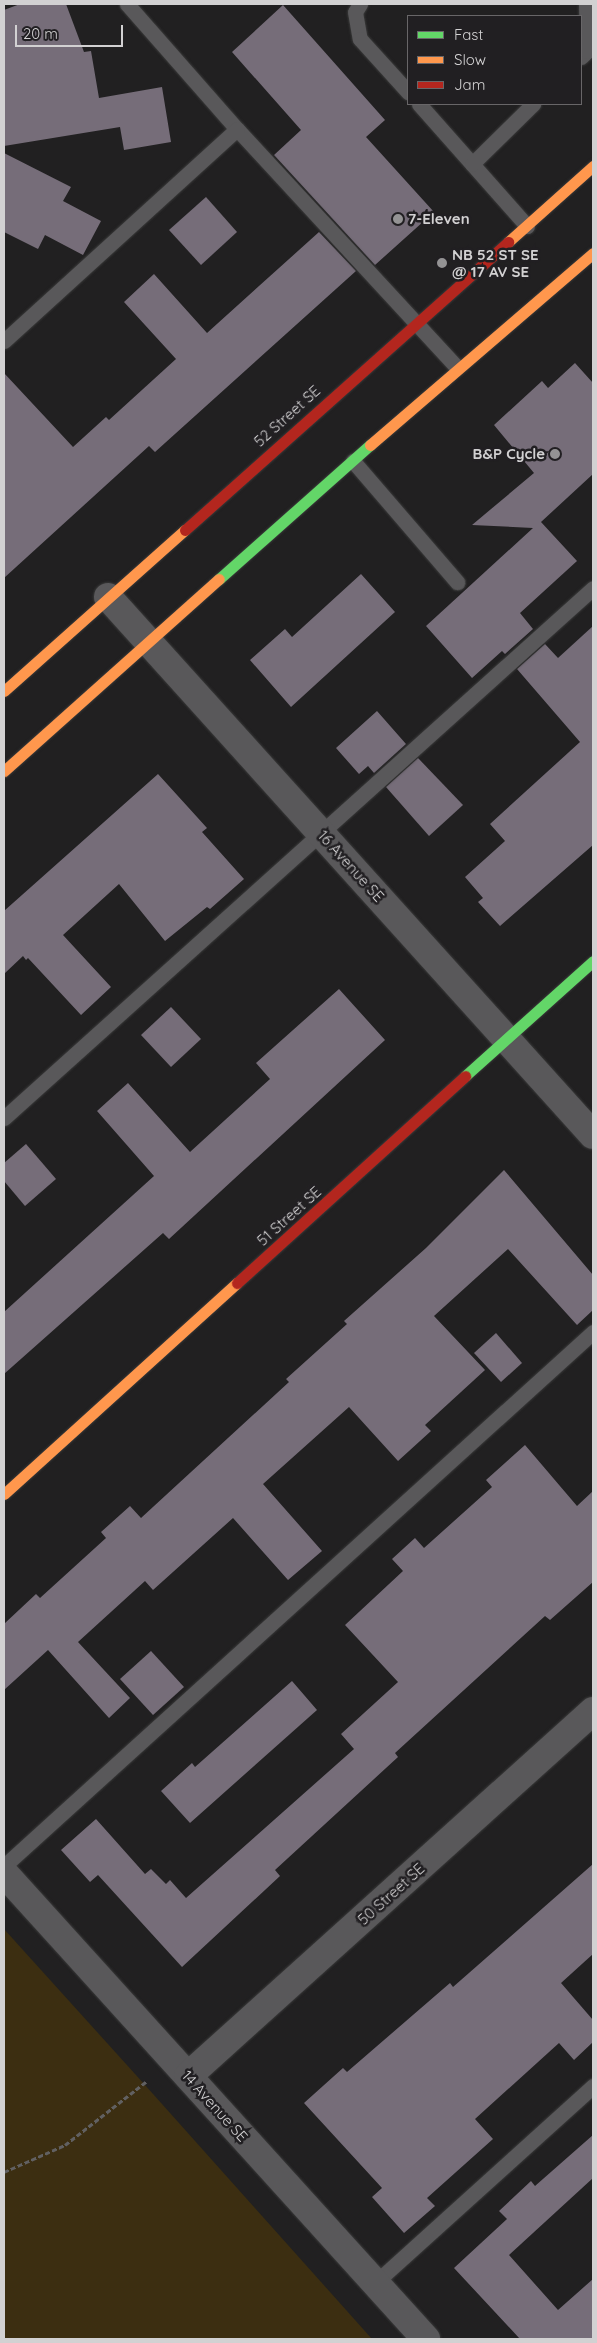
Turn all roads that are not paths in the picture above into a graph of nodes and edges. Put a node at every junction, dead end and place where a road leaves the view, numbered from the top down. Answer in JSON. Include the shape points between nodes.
{"nodes":[{"id":1,"x":127,"y":4,"type":"edge"},
{"id":2,"x":360,"y":4,"type":"edge"},
{"id":3,"x":586,"y":4,"type":"edge"},
{"id":4,"x":582,"y":56,"type":"edge"},
{"id":5,"x":407,"y":91,"type":"edge"},
{"id":6,"x":419,"y":105,"type":"edge"},
{"id":7,"x":532,"y":105,"type":"edge"},
{"id":8,"x":237,"y":129,"type":"junction"},
{"id":9,"x":472,"y":164,"type":"junction"},
{"id":10,"x":593,"y":166,"type":"edge"},
{"id":11,"x":527,"y":226,"type":"junction"},
{"id":12,"x":593,"y":253,"type":"edge"},
{"id":13,"x":415,"y":322,"type":"junction"},
{"id":14,"x":4,"y":341,"type":"edge"},
{"id":15,"x":457,"y":367,"type":"junction"},
{"id":16,"x":353,"y":461,"type":"junction"},
{"id":17,"x":457,"y":582,"type":"dead end"},
{"id":18,"x":593,"y":588,"type":"edge"},
{"id":19,"x":108,"y":597,"type":"junction"},
{"id":20,"x":148,"y":642,"type":"junction"},
{"id":21,"x":4,"y":691,"type":"edge"},
{"id":22,"x":4,"y":771,"type":"edge"},
{"id":23,"x":321,"y":834,"type":"junction"},
{"id":24,"x":593,"y":961,"type":"edge"},
{"id":25,"x":507,"y":1039,"type":"junction"},
{"id":26,"x":4,"y":1118,"type":"edge"},
{"id":27,"x":593,"y":1135,"type":"edge"},
{"id":28,"x":593,"y":1332,"type":"edge"},
{"id":29,"x":4,"y":1494,"type":"edge"},
{"id":30,"x":593,"y":1711,"type":"edge"},
{"id":31,"x":4,"y":1866,"type":"edge"},
{"id":32,"x":4,"y":1873,"type":"edge"},
{"id":33,"x":180,"y":2067,"type":"junction"},
{"id":34,"x":593,"y":2086,"type":"edge"},
{"id":35,"x":375,"y":2283,"type":"junction"},
{"id":36,"x":426,"y":2339,"type":"edge"}],
"edges":[{"from":1,"to":8,"type":"lane"},
{"from":2,"to":5,"type":"lane","via":[[355,12],[360,39]]},
{"from":3,"to":4,"type":"lane","via":[[587,50]]},
{"from":6,"to":9,"type":"lane"},
{"from":7,"to":9,"type":"lane"},
{"from":8,"to":13,"type":"lane"},
{"from":8,"to":14,"type":"lane"},
{"from":9,"to":11,"type":"lane"},
{"from":10,"to":11,"type":"main road","name":"52 Street SE"},
{"from":11,"to":13,"type":"main road","name":"52 Street SE"},
{"from":12,"to":15,"type":"main road"},
{"from":13,"to":15,"type":"lane"},
{"from":13,"to":19,"type":"main road","name":"52 Street SE"},
{"from":15,"to":16,"type":"main road"},
{"from":16,"to":17,"type":"lane"},
{"from":16,"to":20,"type":"main road"},
{"from":18,"to":23,"type":"lane"},
{"from":19,"to":20,"type":"street","name":"16 Avenue SE"},
{"from":19,"to":21,"type":"main road","name":"52 Street SE"},
{"from":20,"to":22,"type":"main road"},
{"from":20,"to":23,"type":"street","name":"16 Avenue SE"},
{"from":23,"to":25,"type":"street","name":"16 Avenue SE"},
{"from":23,"to":26,"type":"lane"},
{"from":24,"to":25,"type":"main road","name":"51 Street SE"},
{"from":25,"to":27,"type":"street","name":"16 Avenue SE"},
{"from":25,"to":29,"type":"main road","name":"51 Street SE"},
{"from":28,"to":31,"type":"lane"},
{"from":30,"to":33,"type":"street","name":"50 Street SE"},
{"from":32,"to":33,"type":"street","name":"14 Avenue SE"},
{"from":33,"to":35,"type":"street","name":"14 Avenue SE"},
{"from":34,"to":35,"type":"lane"},
{"from":35,"to":36,"type":"street","name":"14 Avenue SE"}]}
